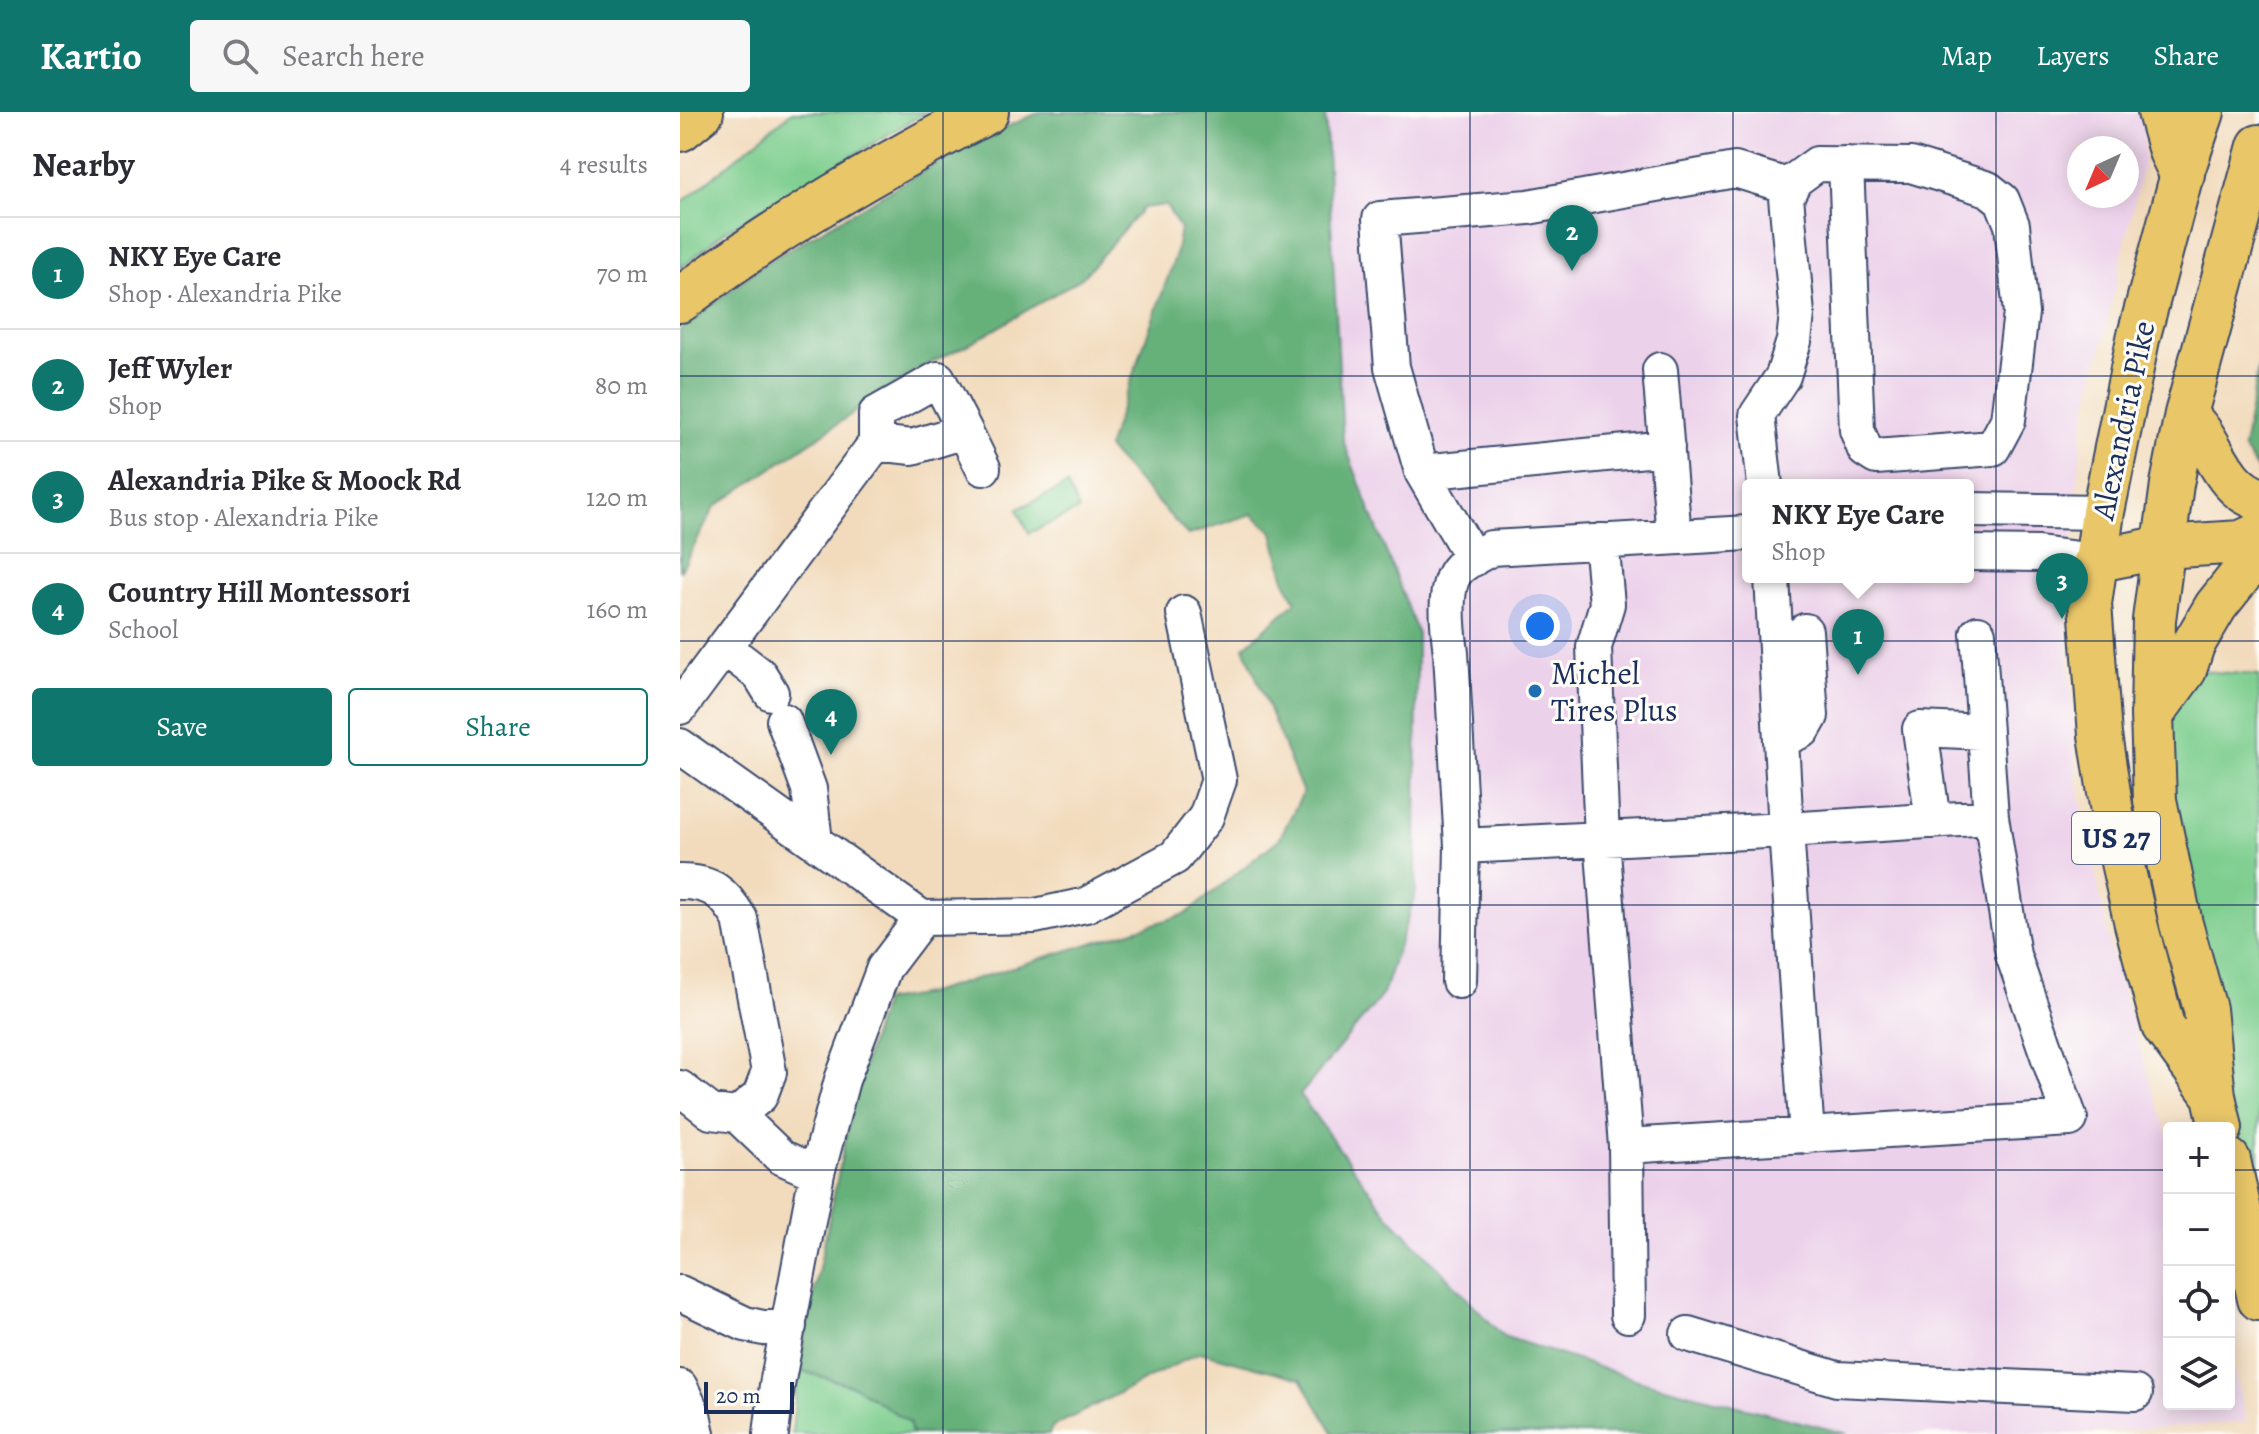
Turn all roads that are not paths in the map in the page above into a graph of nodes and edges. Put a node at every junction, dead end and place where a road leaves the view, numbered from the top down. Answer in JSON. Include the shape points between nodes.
{"nodes":[{"id":1,"x":701,"y":112,"type":"edge"},
{"id":2,"x":986,"y":112,"type":"edge"},
{"id":3,"x":2160,"y":112,"type":"edge"},
{"id":4,"x":2203,"y":112,"type":"edge"},
{"id":5,"x":680,"y":129,"type":"edge"},
{"id":6,"x":2259,"y":146,"type":"edge"},
{"id":7,"x":1846,"y":164,"type":"junction"},
{"id":8,"x":2182,"y":174,"type":"junction"},
{"id":9,"x":1791,"y":187,"type":"junction"},
{"id":10,"x":680,"y":300,"type":"edge"},
{"id":11,"x":1660,"y":370,"type":"dead end"},
{"id":12,"x":2186,"y":414,"type":"junction"},
{"id":13,"x":965,"y":431,"type":"junction"},
{"id":14,"x":876,"y":443,"type":"junction"},
{"id":15,"x":1667,"y":448,"type":"junction"},
{"id":16,"x":983,"y":468,"type":"dead end"},
{"id":17,"x":1422,"y":472,"type":"junction"},
{"id":18,"x":1764,"y":479,"type":"edge"},
{"id":19,"x":2259,"y":499,"type":"edge"},
{"id":20,"x":1974,"y":510,"type":"edge"},
{"id":21,"x":2103,"y":512,"type":"junction"},
{"id":22,"x":1742,"y":533,"type":"edge"},
{"id":23,"x":2259,"y":534,"type":"edge"},
{"id":24,"x":1674,"y":537,"type":"junction"},
{"id":25,"x":1601,"y":541,"type":"junction"},
{"id":26,"x":2163,"y":547,"type":"junction"},
{"id":27,"x":2259,"y":552,"type":"edge"},
{"id":28,"x":1974,"y":553,"type":"edge"},
{"id":29,"x":1473,"y":559,"type":"junction"},
{"id":30,"x":2095,"y":561,"type":"junction"},
{"id":31,"x":1772,"y":583,"type":"edge"},
{"id":32,"x":1184,"y":613,"type":"dead end"},
{"id":33,"x":1805,"y":631,"type":"dead end"},
{"id":34,"x":1978,"y":633,"type":"dead end"},
{"id":35,"x":725,"y":648,"type":"junction"},
{"id":36,"x":680,"y":707,"type":"edge"},
{"id":37,"x":2152,"y":715,"type":"junction"},
{"id":38,"x":1985,"y":732,"type":"junction"},
{"id":39,"x":1781,"y":740,"type":"junction"},
{"id":40,"x":680,"y":746,"type":"edge"},
{"id":41,"x":1991,"y":817,"type":"junction"},
{"id":42,"x":1933,"y":821,"type":"junction"},
{"id":43,"x":1786,"y":830,"type":"junction"},
{"id":44,"x":1602,"y":839,"type":"junction"},
{"id":45,"x":815,"y":842,"type":"junction"},
{"id":46,"x":1462,"y":846,"type":"junction"},
{"id":47,"x":680,"y":882,"type":"edge"},
{"id":48,"x":922,"y":918,"type":"junction"},
{"id":49,"x":1459,"y":981,"type":"dead end"},
{"id":50,"x":680,"y":1088,"type":"edge"},
{"id":51,"x":2217,"y":1112,"type":"edge"},
{"id":52,"x":737,"y":1115,"type":"junction"},
{"id":53,"x":1807,"y":1136,"type":"junction"},
{"id":54,"x":1626,"y":1146,"type":"junction"},
{"id":55,"x":817,"y":1173,"type":"junction"},
{"id":56,"x":2235,"y":1188,"type":"edge"},
{"id":57,"x":680,"y":1293,"type":"edge"},
{"id":58,"x":2259,"y":1299,"type":"edge"},
{"id":59,"x":1628,"y":1315,"type":"dead end"},
{"id":60,"x":789,"y":1326,"type":"junction"},
{"id":61,"x":1688,"y":1334,"type":"dead end"},
{"id":62,"x":680,"y":1387,"type":"edge"},
{"id":63,"x":2135,"y":1393,"type":"dead end"},
{"id":64,"x":697,"y":1434,"type":"edge"},
{"id":65,"x":771,"y":1434,"type":"edge"}],
"edges":[{"from":1,"to":5,"type":"highway"},
{"from":2,"to":10,"type":"highway","via":[[804,213]]},
{"from":3,"to":8,"type":"highway"},
{"from":4,"to":8,"type":"main road","name":"Alexandria Pike","number":"US 27"},
{"from":6,"to":12,"type":"main road","name":"Alexandria Pike","number":"US 27"},
{"from":7,"to":7,"type":"lane","via":[[1911,165],[1988,189],[2002,200],[2012,225],[2021,313],[2008,420],[1993,448],[1876,457],[1865,450],[1857,430]]},
{"from":7,"to":9,"type":"lane","via":[[1817,164]]},
{"from":8,"to":21,"type":"main road","name":"Alexandria Pike","number":"US 27","via":[[2138,339]]},
{"from":9,"to":17,"type":"lane","via":[[1735,170],[1528,207],[1380,219],[1392,367]]},
{"from":9,"to":18,"type":"lane","via":[[1786,197],[1797,314],[1783,376],[1757,415]]},
{"from":11,"to":15,"type":"lane"},
{"from":12,"to":19,"type":"main road","via":[[2224,473],[2248,496]]},
{"from":12,"to":26,"type":"main road","name":"Alexandria Pike","number":"US 27"},
{"from":13,"to":14,"type":"lane","via":[[912,447]]},
{"from":13,"to":14,"type":"lane","via":[[938,379],[876,414]]},
{"from":13,"to":16,"type":"lane"},
{"from":14,"to":35,"type":"lane"},
{"from":15,"to":17,"type":"lane"},
{"from":15,"to":24,"type":"lane"},
{"from":17,"to":29,"type":"lane"},
{"from":20,"to":21,"type":"lane"},
{"from":21,"to":26,"type":"main road"},
{"from":21,"to":30,"type":"main road","name":"Alexandria Pike","number":"US 27"},
{"from":22,"to":24,"type":"lane"},
{"from":23,"to":26,"type":"main road","via":[[2241,542]]},
{"from":24,"to":25,"type":"lane"},
{"from":25,"to":29,"type":"lane","via":[[1491,548]]},
{"from":25,"to":44,"type":"lane","via":[[1607,604],[1594,647]]},
{"from":26,"to":30,"type":"main road"},
{"from":26,"to":37,"type":"main road","name":"Alexandria Pike","number":"US 27","via":[[2154,620]]},
{"from":27,"to":37,"type":"main road","via":[[2216,606],[2185,670]]},
{"from":28,"to":30,"type":"lane"},
{"from":29,"to":46,"type":"lane","via":[[1459,568],[1449,587],[1447,623]]},
{"from":30,"to":51,"type":"main road","name":"Alexandria Pike","number":"US 27","via":[[2092,633],[2115,831],[2163,1026]]},
{"from":31,"to":39,"type":"lane"},
{"from":32,"to":48,"type":"lane","via":[[1219,780],[1206,817],[1175,857],[1086,905],[1035,916]]},
{"from":33,"to":39,"type":"lane","via":[[1811,716],[1803,730]]},
{"from":34,"to":38,"type":"lane"},
{"from":35,"to":36,"type":"lane"},
{"from":35,"to":45,"type":"lane","via":[[760,675],[778,707],[809,789]]},
{"from":37,"to":51,"type":"main road","name":"Alexandria Pike","number":"US 27","via":[[2155,800],[2205,1009]]},
{"from":38,"to":41,"type":"lane"},
{"from":38,"to":42,"type":"lane","via":[[1920,729]]},
{"from":39,"to":43,"type":"lane"},
{"from":40,"to":45,"type":"lane"},
{"from":41,"to":42,"type":"lane"},
{"from":41,"to":53,"type":"lane","via":[[2013,955],[2070,1119]]},
{"from":42,"to":43,"type":"lane"},
{"from":43,"to":44,"type":"lane"},
{"from":43,"to":53,"type":"lane"},
{"from":44,"to":46,"type":"lane"},
{"from":44,"to":54,"type":"lane"},
{"from":45,"to":48,"type":"lane"},
{"from":46,"to":49,"type":"lane"},
{"from":47,"to":52,"type":"lane","via":[[702,882],[729,900],[740,919],[769,1072],[760,1096]]},
{"from":48,"to":55,"type":"lane","via":[[884,968],[842,1080]]},
{"from":50,"to":52,"type":"lane","via":[[711,1112]]},
{"from":52,"to":55,"type":"lane","via":[[781,1157]]},
{"from":53,"to":54,"type":"lane"},
{"from":54,"to":59,"type":"lane"},
{"from":55,"to":60,"type":"lane"},
{"from":56,"to":58,"type":"main road"},
{"from":57,"to":60,"type":"lane","via":[[745,1324]]},
{"from":60,"to":65,"type":"lane"},
{"from":61,"to":63,"type":"lane","via":[[1837,1379]]},
{"from":62,"to":64,"type":"lane"}]}
